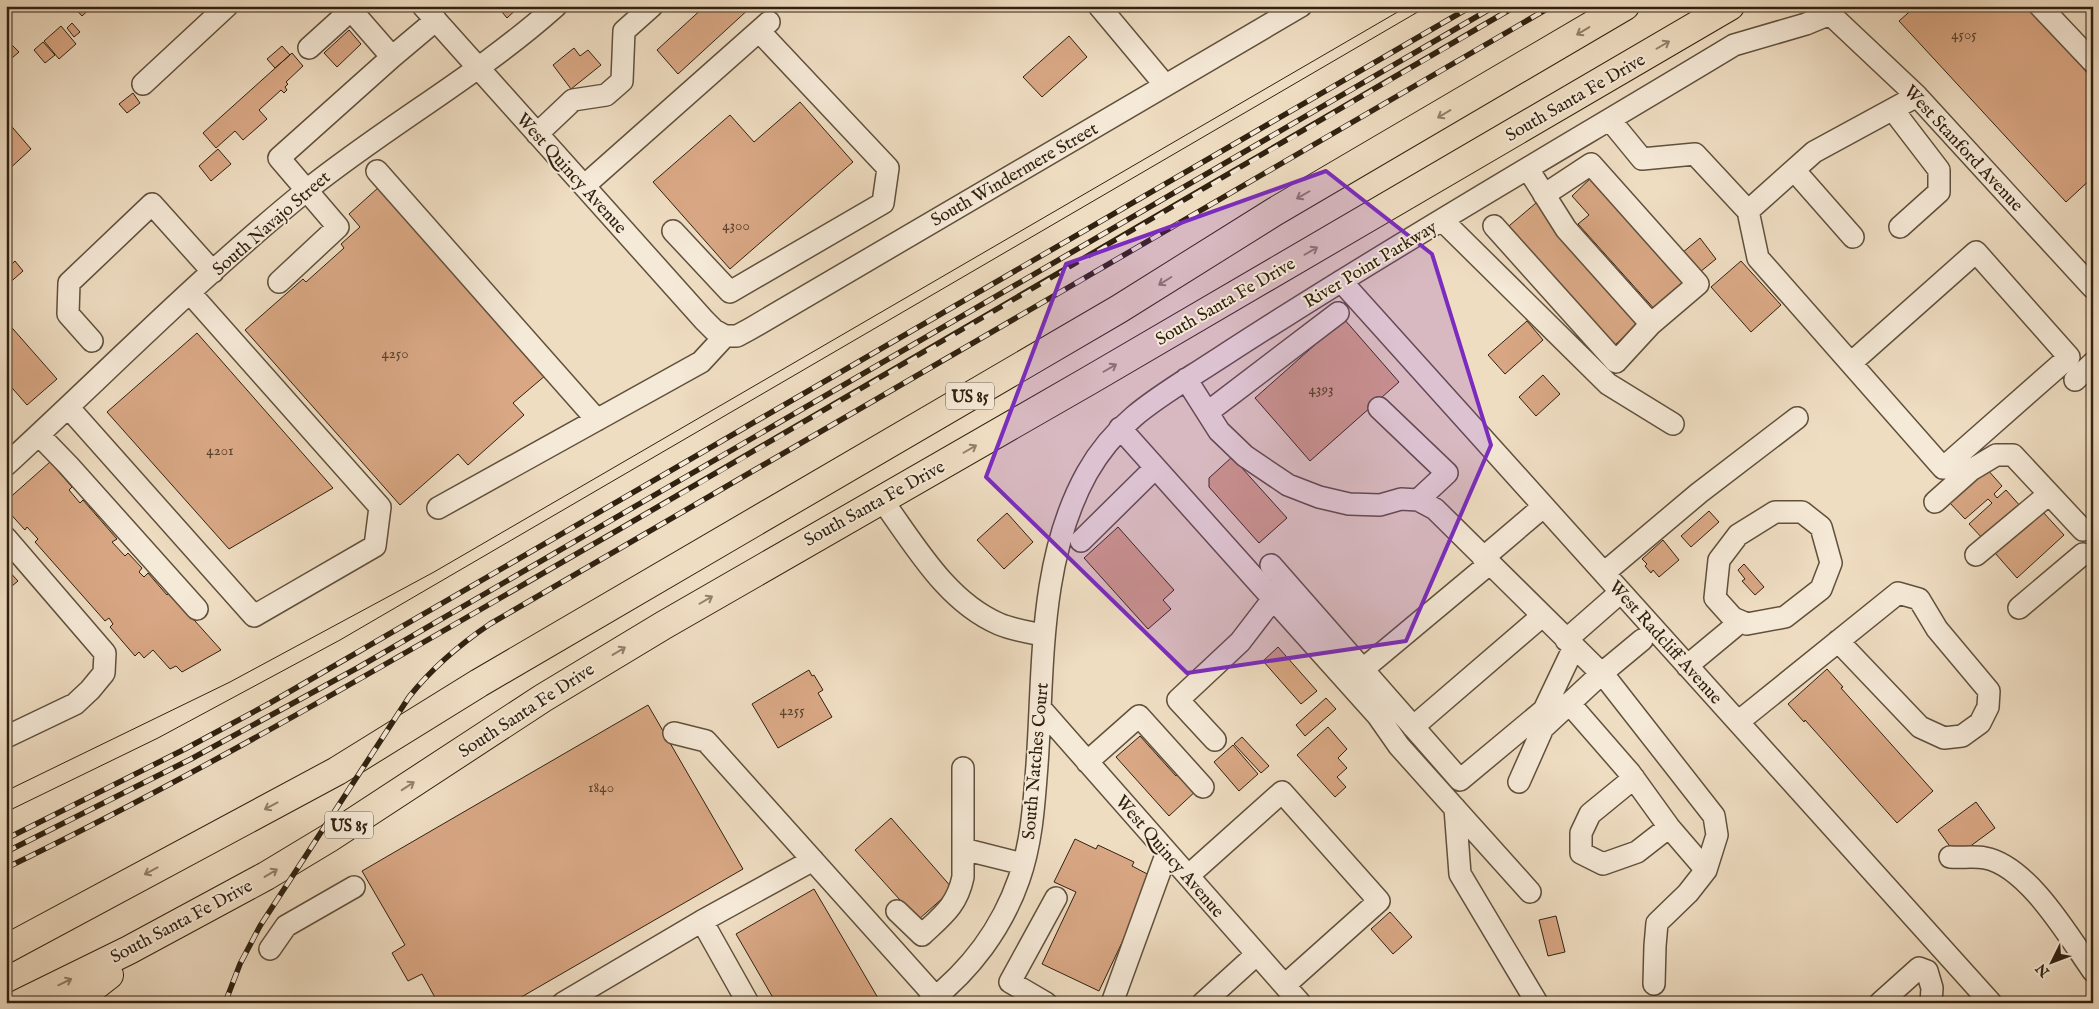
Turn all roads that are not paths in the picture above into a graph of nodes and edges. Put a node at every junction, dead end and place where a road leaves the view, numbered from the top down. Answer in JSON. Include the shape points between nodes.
{"nodes":[{"id":1,"x":226,"y":6,"type":"edge"},
{"id":2,"x":556,"y":6,"type":"edge"},
{"id":3,"x":652,"y":6,"type":"edge"},
{"id":4,"x":1099,"y":6,"type":"edge"},
{"id":5,"x":1301,"y":6,"type":"edge"},
{"id":6,"x":1626,"y":6,"type":"edge"},
{"id":7,"x":1730,"y":6,"type":"edge"},
{"id":8,"x":2040,"y":6,"type":"edge"},
{"id":9,"x":1832,"y":10,"type":"edge"},
{"id":10,"x":430,"y":13,"type":"edge"},
{"id":11,"x":309,"y":48,"type":"dead end"},
{"id":12,"x":392,"y":57,"type":"junction"},
{"id":13,"x":2093,"y":62,"type":"edge"},
{"id":14,"x":478,"y":68,"type":"junction"},
{"id":15,"x":143,"y":84,"type":"dead end"},
{"id":16,"x":1165,"y":85,"type":"junction"},
{"id":17,"x":1917,"y":96,"type":"junction"},
{"id":18,"x":1893,"y":110,"type":"junction"},
{"id":19,"x":1610,"y":120,"type":"junction"},
{"id":20,"x":537,"y":134,"type":"junction"},
{"id":21,"x":1528,"y":169,"type":"junction"},
{"id":22,"x":1794,"y":170,"type":"junction"},
{"id":23,"x":377,"y":171,"type":"dead end"},
{"id":24,"x":584,"y":186,"type":"junction"},
{"id":25,"x":306,"y":191,"type":"junction"},
{"id":26,"x":1544,"y":195,"type":"junction"},
{"id":27,"x":1748,"y":211,"type":"junction"},
{"id":28,"x":1442,"y":220,"type":"junction"},
{"id":29,"x":1494,"y":226,"type":"dead end"},
{"id":30,"x":1900,"y":227,"type":"dead end"},
{"id":31,"x":673,"y":231,"type":"dead end"},
{"id":32,"x":1854,"y":237,"type":"dead end"},
{"id":33,"x":214,"y":272,"type":"junction"},
{"id":34,"x":1341,"y":281,"type":"junction"},
{"id":35,"x":279,"y":282,"type":"dead end"},
{"id":36,"x":2092,"y":284,"type":"edge"},
{"id":37,"x":190,"y":293,"type":"junction"},
{"id":38,"x":1338,"y":313,"type":"dead end"},
{"id":39,"x":1651,"y":324,"type":"junction"},
{"id":40,"x":725,"y":336,"type":"junction"},
{"id":41,"x":92,"y":341,"type":"dead end"},
{"id":42,"x":1851,"y":363,"type":"junction"},
{"id":43,"x":2093,"y":363,"type":"edge"},
{"id":44,"x":1186,"y":379,"type":"junction"},
{"id":45,"x":2074,"y":380,"type":"dead end"},
{"id":46,"x":68,"y":407,"type":"junction"},
{"id":47,"x":1379,"y":408,"type":"dead end"},
{"id":48,"x":1208,"y":412,"type":"junction"},
{"id":49,"x":1797,"y":418,"type":"dead end"},
{"id":50,"x":597,"y":420,"type":"junction"},
{"id":51,"x":1673,"y":424,"type":"dead end"},
{"id":52,"x":1120,"y":428,"type":"junction"},
{"id":53,"x":38,"y":435,"type":"junction"},
{"id":54,"x":6,"y":465,"type":"edge"},
{"id":55,"x":1155,"y":468,"type":"junction"},
{"id":56,"x":2049,"y":494,"type":"junction"},
{"id":57,"x":882,"y":500,"type":"junction"},
{"id":58,"x":1418,"y":500,"type":"junction"},
{"id":59,"x":1934,"y":502,"type":"dead end"},
{"id":60,"x":438,"y":508,"type":"dead end"},
{"id":61,"x":1537,"y":512,"type":"dead end"},
{"id":62,"x":2088,"y":526,"type":"edge"},
{"id":63,"x":6,"y":538,"type":"edge"},
{"id":64,"x":1081,"y":541,"type":"dead end"},
{"id":65,"x":1976,"y":555,"type":"dead end"},
{"id":66,"x":2088,"y":560,"type":"edge"},
{"id":67,"x":1486,"y":561,"type":"junction"},
{"id":68,"x":1270,"y":565,"type":"dead end"},
{"id":69,"x":1604,"y":573,"type":"junction"},
{"id":70,"x":1615,"y":597,"type":"dead end"},
{"id":71,"x":1273,"y":599,"type":"junction"},
{"id":72,"x":2019,"y":608,"type":"dead end"},
{"id":73,"x":197,"y":609,"type":"dead end"},
{"id":74,"x":1542,"y":616,"type":"junction"},
{"id":75,"x":1740,"y":622,"type":"junction"},
{"id":76,"x":1043,"y":635,"type":"junction"},
{"id":77,"x":1642,"y":640,"type":"dead end"},
{"id":78,"x":1838,"y":641,"type":"junction"},
{"id":79,"x":1570,"y":643,"type":"junction"},
{"id":80,"x":1687,"y":666,"type":"junction"},
{"id":81,"x":1362,"y":670,"type":"junction"},
{"id":82,"x":1601,"y":674,"type":"junction"},
{"id":83,"x":1569,"y":703,"type":"junction"},
{"id":84,"x":1041,"y":709,"type":"junction"},
{"id":85,"x":1738,"y":722,"type":"junction"},
{"id":86,"x":1413,"y":727,"type":"junction"},
{"id":87,"x":674,"y":733,"type":"dead end"},
{"id":88,"x":6,"y":737,"type":"edge"},
{"id":89,"x":1215,"y":740,"type":"dead end"},
{"id":90,"x":1087,"y":762,"type":"junction"},
{"id":91,"x":963,"y":768,"type":"dead end"},
{"id":92,"x":1634,"y":778,"type":"junction"},
{"id":93,"x":1519,"y":782,"type":"dead end"},
{"id":94,"x":1203,"y":787,"type":"dead end"},
{"id":95,"x":1455,"y":808,"type":"junction"},
{"id":96,"x":1669,"y":826,"type":"junction"},
{"id":97,"x":962,"y":849,"type":"junction"},
{"id":98,"x":1167,"y":852,"type":"junction"},
{"id":99,"x":1950,"y":857,"type":"dead end"},
{"id":100,"x":813,"y":860,"type":"junction"},
{"id":101,"x":1023,"y":864,"type":"junction"},
{"id":102,"x":1706,"y":870,"type":"junction"},
{"id":103,"x":1188,"y":876,"type":"junction"},
{"id":104,"x":354,"y":887,"type":"dead end"},
{"id":105,"x":1530,"y":892,"type":"dead end"},
{"id":106,"x":226,"y":898,"type":"junction"},
{"id":107,"x":1056,"y":898,"type":"dead end"},
{"id":108,"x":897,"y":911,"type":"dead end"},
{"id":109,"x":702,"y":921,"type":"junction"},
{"id":110,"x":10,"y":945,"type":"edge"},
{"id":111,"x":270,"y":949,"type":"dead end"},
{"id":112,"x":1257,"y":954,"type":"junction"},
{"id":113,"x":2093,"y":971,"type":"edge"},
{"id":114,"x":1654,"y":984,"type":"dead end"},
{"id":115,"x":1285,"y":986,"type":"junction"},
{"id":116,"x":935,"y":1001,"type":"edge"},
{"id":117,"x":21,"y":1003,"type":"edge"},
{"id":118,"x":73,"y":1003,"type":"edge"},
{"id":119,"x":563,"y":1003,"type":"edge"},
{"id":120,"x":748,"y":1003,"type":"edge"},
{"id":121,"x":1046,"y":1003,"type":"edge"},
{"id":122,"x":1112,"y":1003,"type":"edge"},
{"id":123,"x":1203,"y":1003,"type":"edge"},
{"id":124,"x":1300,"y":1003,"type":"edge"},
{"id":125,"x":1536,"y":1003,"type":"edge"},
{"id":126,"x":1880,"y":1003,"type":"edge"},
{"id":127,"x":1931,"y":1003,"type":"edge"},
{"id":128,"x":1991,"y":1003,"type":"edge"}],
"edges":[{"from":1,"to":15,"type":"street"},
{"from":2,"to":14,"type":"street","name":"South Navajo Street"},
{"from":3,"to":20,"type":"street","via":[[624,32],[622,81],[606,95],[573,100]]},
{"from":4,"to":16,"type":"street"},
{"from":5,"to":16,"type":"street","name":"South Windermere Street"},
{"from":6,"to":110,"type":"highway","number":"US 85","one_way":true,"via":[[337,770]]},
{"from":57,"to":7,"type":"highway","name":"South Santa Fe Drive","number":"US 85","one_way":true},
{"from":8,"to":13,"type":"street"},
{"from":9,"to":17,"type":"street","name":"West Stanford Avenue"},
{"from":9,"to":19,"type":"street","name":"River Point Parkway","via":[[1806,24],[1734,45]]},
{"from":10,"to":12,"type":"street"},
{"from":10,"to":14,"type":"street","name":"West Quincy Avenue"},
{"from":11,"to":12,"type":"street","via":[[351,10]]},
{"from":12,"to":25,"type":"street","via":[[279,158]]},
{"from":14,"to":20,"type":"street","name":"West Quincy Avenue"},
{"from":14,"to":25,"type":"street","name":"South Navajo Street","via":[[368,143]]},
{"from":16,"to":40,"type":"street","name":"South Windermere Street","via":[[750,329],[737,336]]},
{"from":17,"to":18,"type":"street"},
{"from":17,"to":36,"type":"street","name":"West Stanford Avenue"},
{"from":18,"to":22,"type":"street","via":[[1814,152]]},
{"from":18,"to":30,"type":"street","via":[[1939,170],[1939,192]]},
{"from":19,"to":21,"type":"street","name":"River Point Parkway"},
{"from":19,"to":27,"type":"street","via":[[1642,159],[1695,154]]},
{"from":20,"to":24,"type":"street","name":"West Quincy Avenue"},
{"from":21,"to":26,"type":"street"},
{"from":21,"to":28,"type":"street","name":"River Point Parkway"},
{"from":22,"to":27,"type":"street"},
{"from":22,"to":32,"type":"street"},
{"from":23,"to":50,"type":"street"},
{"from":24,"to":31,"type":"street","via":[[764,27],[888,168],[883,202],[730,292]]},
{"from":24,"to":40,"type":"street","name":"West Quincy Avenue","via":[[704,320]]},
{"from":25,"to":33,"type":"street","name":"South Navajo Street"},
{"from":25,"to":35,"type":"street","via":[[338,228]]},
{"from":26,"to":39,"type":"street","via":[[1566,229]]},
{"from":26,"to":39,"type":"street","via":[[1592,164],[1698,284]]},
{"from":27,"to":42,"type":"street","via":[[1758,258]]},
{"from":28,"to":34,"type":"street","name":"River Point Parkway"},
{"from":28,"to":51,"type":"street","via":[[1608,384]]},
{"from":29,"to":39,"type":"street","via":[[1616,362]]},
{"from":33,"to":37,"type":"street","name":"South Navajo Street"},
{"from":33,"to":41,"type":"street","via":[[152,204],[69,283],[68,314]]},
{"from":34,"to":44,"type":"street","name":"River Point Parkway"},
{"from":34,"to":69,"type":"street","name":"West Radcliff Avenue"},
{"from":37,"to":46,"type":"street","name":"South Navajo Street"},
{"from":37,"to":46,"type":"street","via":[[380,507],[375,546],[254,616]]},
{"from":38,"to":48,"type":"street"},
{"from":40,"to":50,"type":"street","via":[[702,362]]},
{"from":42,"to":42,"type":"street","via":[[1943,468],[2069,357],[1976,252]]},
{"from":43,"to":45,"type":"street"},
{"from":44,"to":48,"type":"street"},
{"from":44,"to":52,"type":"street","name":"River Point Parkway","via":[[1147,404]]},
{"from":46,"to":53,"type":"street","name":"South Navajo Street"},
{"from":47,"to":58,"type":"street","via":[[1447,473]]},
{"from":48,"to":58,"type":"street","via":[[1219,430],[1245,456],[1288,485],[1349,504],[1380,505],[1401,499]]},
{"from":49,"to":69,"type":"street","via":[[1699,493]]},
{"from":50,"to":60,"type":"street"},
{"from":52,"to":55,"type":"street"},
{"from":52,"to":76,"type":"street","name":"River Point Parkway","via":[[1092,466],[1072,501],[1054,569]]},
{"from":53,"to":54,"type":"street","name":"South Navajo Street"},
{"from":53,"to":73,"type":"street"},
{"from":55,"to":64,"type":"street"},
{"from":55,"to":71,"type":"street"},
{"from":56,"to":59,"type":"street","via":[[2013,455],[1996,456],[1970,470]]},
{"from":56,"to":62,"type":"street"},
{"from":56,"to":65,"type":"street"},
{"from":57,"to":76,"type":"street","via":[[930,566],[975,611],[999,624]]},
{"from":106,"to":57,"type":"highway","name":"South Santa Fe Drive","number":"US 85","one_way":true,"via":[[329,838],[606,659]]},
{"from":58,"to":67,"type":"street","via":[[1435,509]]},
{"from":61,"to":67,"type":"street"},
{"from":62,"to":66,"type":"street"},
{"from":63,"to":88,"type":"street","via":[[105,653],[104,672],[75,704]]},
{"from":66,"to":72,"type":"street"},
{"from":67,"to":74,"type":"street"},
{"from":67,"to":81,"type":"street"},
{"from":68,"to":81,"type":"street"},
{"from":69,"to":80,"type":"street","name":"West Radcliff Avenue"},
{"from":70,"to":79,"type":"street"},
{"from":71,"to":89,"type":"street","via":[[1240,642],[1178,700]]},
{"from":71,"to":95,"type":"street"},
{"from":74,"to":79,"type":"street"},
{"from":74,"to":86,"type":"street"},
{"from":75,"to":75,"type":"street","via":[[1748,624],[1785,617],[1821,589],[1831,562],[1821,527],[1802,512],[1775,512],[1738,535],[1719,560],[1716,598]]},
{"from":75,"to":80,"type":"street"},
{"from":76,"to":84,"type":"street","name":"South Natches Court"},
{"from":77,"to":82,"type":"street"},
{"from":78,"to":78,"type":"street","via":[[1898,593],[1919,599],[1937,629],[1989,691],[1988,708],[1980,723],[1962,736],[1944,738],[1928,731],[1920,727]]},
{"from":78,"to":85,"type":"street"},
{"from":79,"to":82,"type":"street"},
{"from":79,"to":86,"type":"street","via":[[1544,710],[1460,780]]},
{"from":80,"to":85,"type":"street","name":"West Radcliff Avenue"},
{"from":81,"to":86,"type":"street"},
{"from":82,"to":83,"type":"street"},
{"from":82,"to":102,"type":"street","via":[[1714,816],[1717,835]]},
{"from":83,"to":92,"type":"street"},
{"from":83,"to":93,"type":"street","via":[[1543,728]]},
{"from":84,"to":90,"type":"street","name":"West Quincy Avenue"},
{"from":84,"to":101,"type":"street","name":"South Natches Court","via":[[1031,835]]},
{"from":85,"to":128,"type":"street","name":"West Radcliff Avenue"},
{"from":87,"to":100,"type":"street","via":[[706,740]]},
{"from":90,"to":94,"type":"street","via":[[1140,716]]},
{"from":90,"to":98,"type":"street","name":"West Quincy Avenue"},
{"from":91,"to":97,"type":"street"},
{"from":92,"to":96,"type":"street"},
{"from":92,"to":96,"type":"street","via":[[1590,814],[1581,833],[1581,853],[1603,864],[1637,852]]},
{"from":95,"to":105,"type":"street"},
{"from":95,"to":125,"type":"street","via":[[1460,874]]},
{"from":96,"to":102,"type":"street"},
{"from":97,"to":101,"type":"street"},
{"from":97,"to":108,"type":"street","via":[[960,892],[940,918],[922,935]]},
{"from":98,"to":103,"type":"street","name":"West Quincy Avenue"},
{"from":98,"to":122,"type":"street"},
{"from":99,"to":113,"type":"street","via":[[1985,858],[2011,870],[2044,902]]},
{"from":100,"to":109,"type":"street"},
{"from":100,"to":116,"type":"street"},
{"from":101,"to":116,"type":"street","name":"South Natches Court","via":[[1006,910],[992,933],[962,973]]},
{"from":102,"to":114,"type":"street","via":[[1657,923]]},
{"from":103,"to":112,"type":"street","name":"West Quincy Avenue"},
{"from":103,"to":115,"type":"street","via":[[1282,792],[1380,901]]},
{"from":104,"to":111,"type":"street","via":[[286,926]]},
{"from":117,"to":106,"type":"highway","name":"South Santa Fe Drive","number":"US 85","one_way":true},
{"from":106,"to":118,"type":"highway","via":[[103,979]]},
{"from":107,"to":121,"type":"street","via":[[1010,982]]},
{"from":109,"to":119,"type":"street"},
{"from":109,"to":120,"type":"street"},
{"from":112,"to":115,"type":"street","name":"West Quincy Avenue"},
{"from":112,"to":123,"type":"street"},
{"from":115,"to":124,"type":"street","name":"West Quincy Avenue"},
{"from":126,"to":127,"type":"street","via":[[1919,968],[1927,971],[1932,988]]}]}
